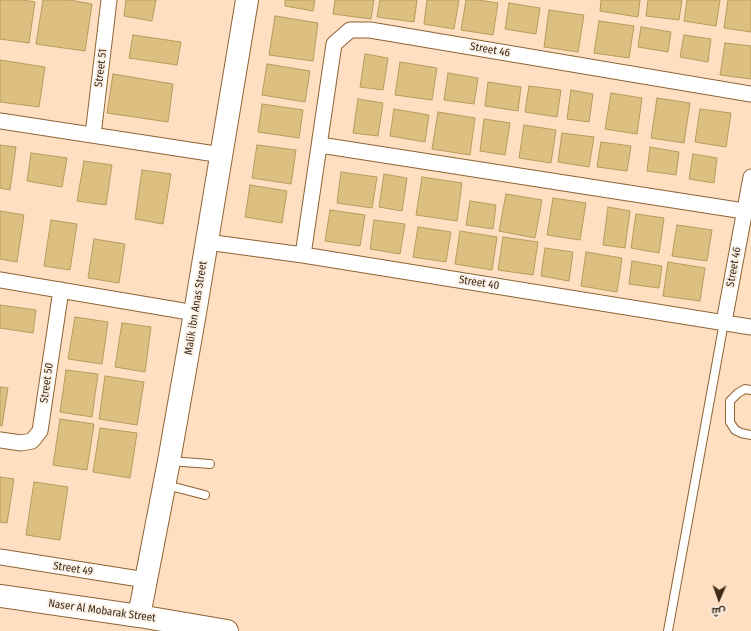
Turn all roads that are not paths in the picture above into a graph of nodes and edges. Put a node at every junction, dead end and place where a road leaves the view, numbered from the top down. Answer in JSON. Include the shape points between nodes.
{"nodes":[{"id":1,"x":109,"y":0,"type":"edge"},
{"id":2,"x":247,"y":0,"type":"edge"},
{"id":3,"x":751,"y":94,"type":"edge"},
{"id":4,"x":0,"y":121,"type":"edge"},
{"id":5,"x":93,"y":135,"type":"junction"},
{"id":6,"x":320,"y":146,"type":"junction"},
{"id":7,"x":222,"y":155,"type":"junction"},
{"id":8,"x":751,"y":177,"type":"edge"},
{"id":9,"x":744,"y":211,"type":"junction"},
{"id":10,"x":207,"y":242,"type":"junction"},
{"id":11,"x":303,"y":255,"type":"junction"},
{"id":12,"x":0,"y":280,"type":"edge"},
{"id":13,"x":61,"y":290,"type":"junction"},
{"id":14,"x":196,"y":313,"type":"junction"},
{"id":15,"x":724,"y":322,"type":"junction"},
{"id":16,"x":751,"y":327,"type":"edge"},
{"id":17,"x":751,"y":390,"type":"edge"},
{"id":18,"x":751,"y":435,"type":"edge"},
{"id":19,"x":0,"y":440,"type":"edge"},
{"id":20,"x":169,"y":461,"type":"junction"},
{"id":21,"x":210,"y":464,"type":"dead end"},
{"id":22,"x":165,"y":485,"type":"junction"},
{"id":23,"x":205,"y":496,"type":"dead end"},
{"id":24,"x":0,"y":557,"type":"edge"},
{"id":25,"x":146,"y":580,"type":"junction"},
{"id":26,"x":0,"y":596,"type":"edge"},
{"id":27,"x":139,"y":616,"type":"junction"},
{"id":28,"x":227,"y":631,"type":"edge"},
{"id":29,"x":668,"y":631,"type":"edge"}],
"edges":[{"from":1,"to":5,"type":"street","name":"Street 51"},
{"from":2,"to":7,"type":"street","name":"Malik ibn Anas Street"},
{"from":3,"to":6,"type":"street","name":"Street 46","via":[[370,30],[350,30],[334,44]]},
{"from":4,"to":5,"type":"street"},
{"from":5,"to":7,"type":"street"},
{"from":6,"to":9,"type":"street"},
{"from":6,"to":11,"type":"street","name":"Street 46"},
{"from":7,"to":10,"type":"street","name":"Malik ibn Anas Street"},
{"from":8,"to":9,"type":"street","name":"Street 46"},
{"from":9,"to":15,"type":"street","name":"Street 46"},
{"from":10,"to":11,"type":"street","name":"Street 40"},
{"from":10,"to":14,"type":"street","name":"Malik ibn Anas Street"},
{"from":11,"to":15,"type":"street","name":"Street 40"},
{"from":12,"to":13,"type":"street"},
{"from":13,"to":14,"type":"street"},
{"from":13,"to":19,"type":"street","name":"Street 50","via":[[40,431],[32,441],[21,443]]},
{"from":14,"to":20,"type":"street","name":"Malik ibn Anas Street"},
{"from":15,"to":16,"type":"street","name":"Street 40"},
{"from":15,"to":29,"type":"lane"},
{"from":17,"to":18,"type":"lane","via":[[744,389],[738,392],[730,401],[730,422],[740,433]]},
{"from":20,"to":21,"type":"lane"},
{"from":20,"to":22,"type":"street","name":"Malik ibn Anas Street"},
{"from":22,"to":23,"type":"lane"},
{"from":22,"to":25,"type":"street","name":"Malik ibn Anas Street"},
{"from":24,"to":25,"type":"street","name":"Street 49"},
{"from":25,"to":27,"type":"street","name":"Malik ibn Anas Street"},
{"from":26,"to":27,"type":"street","name":"Naser Al Mobarak Street"},
{"from":27,"to":28,"type":"street","name":"Naser Al Mobarak Street"}]}
